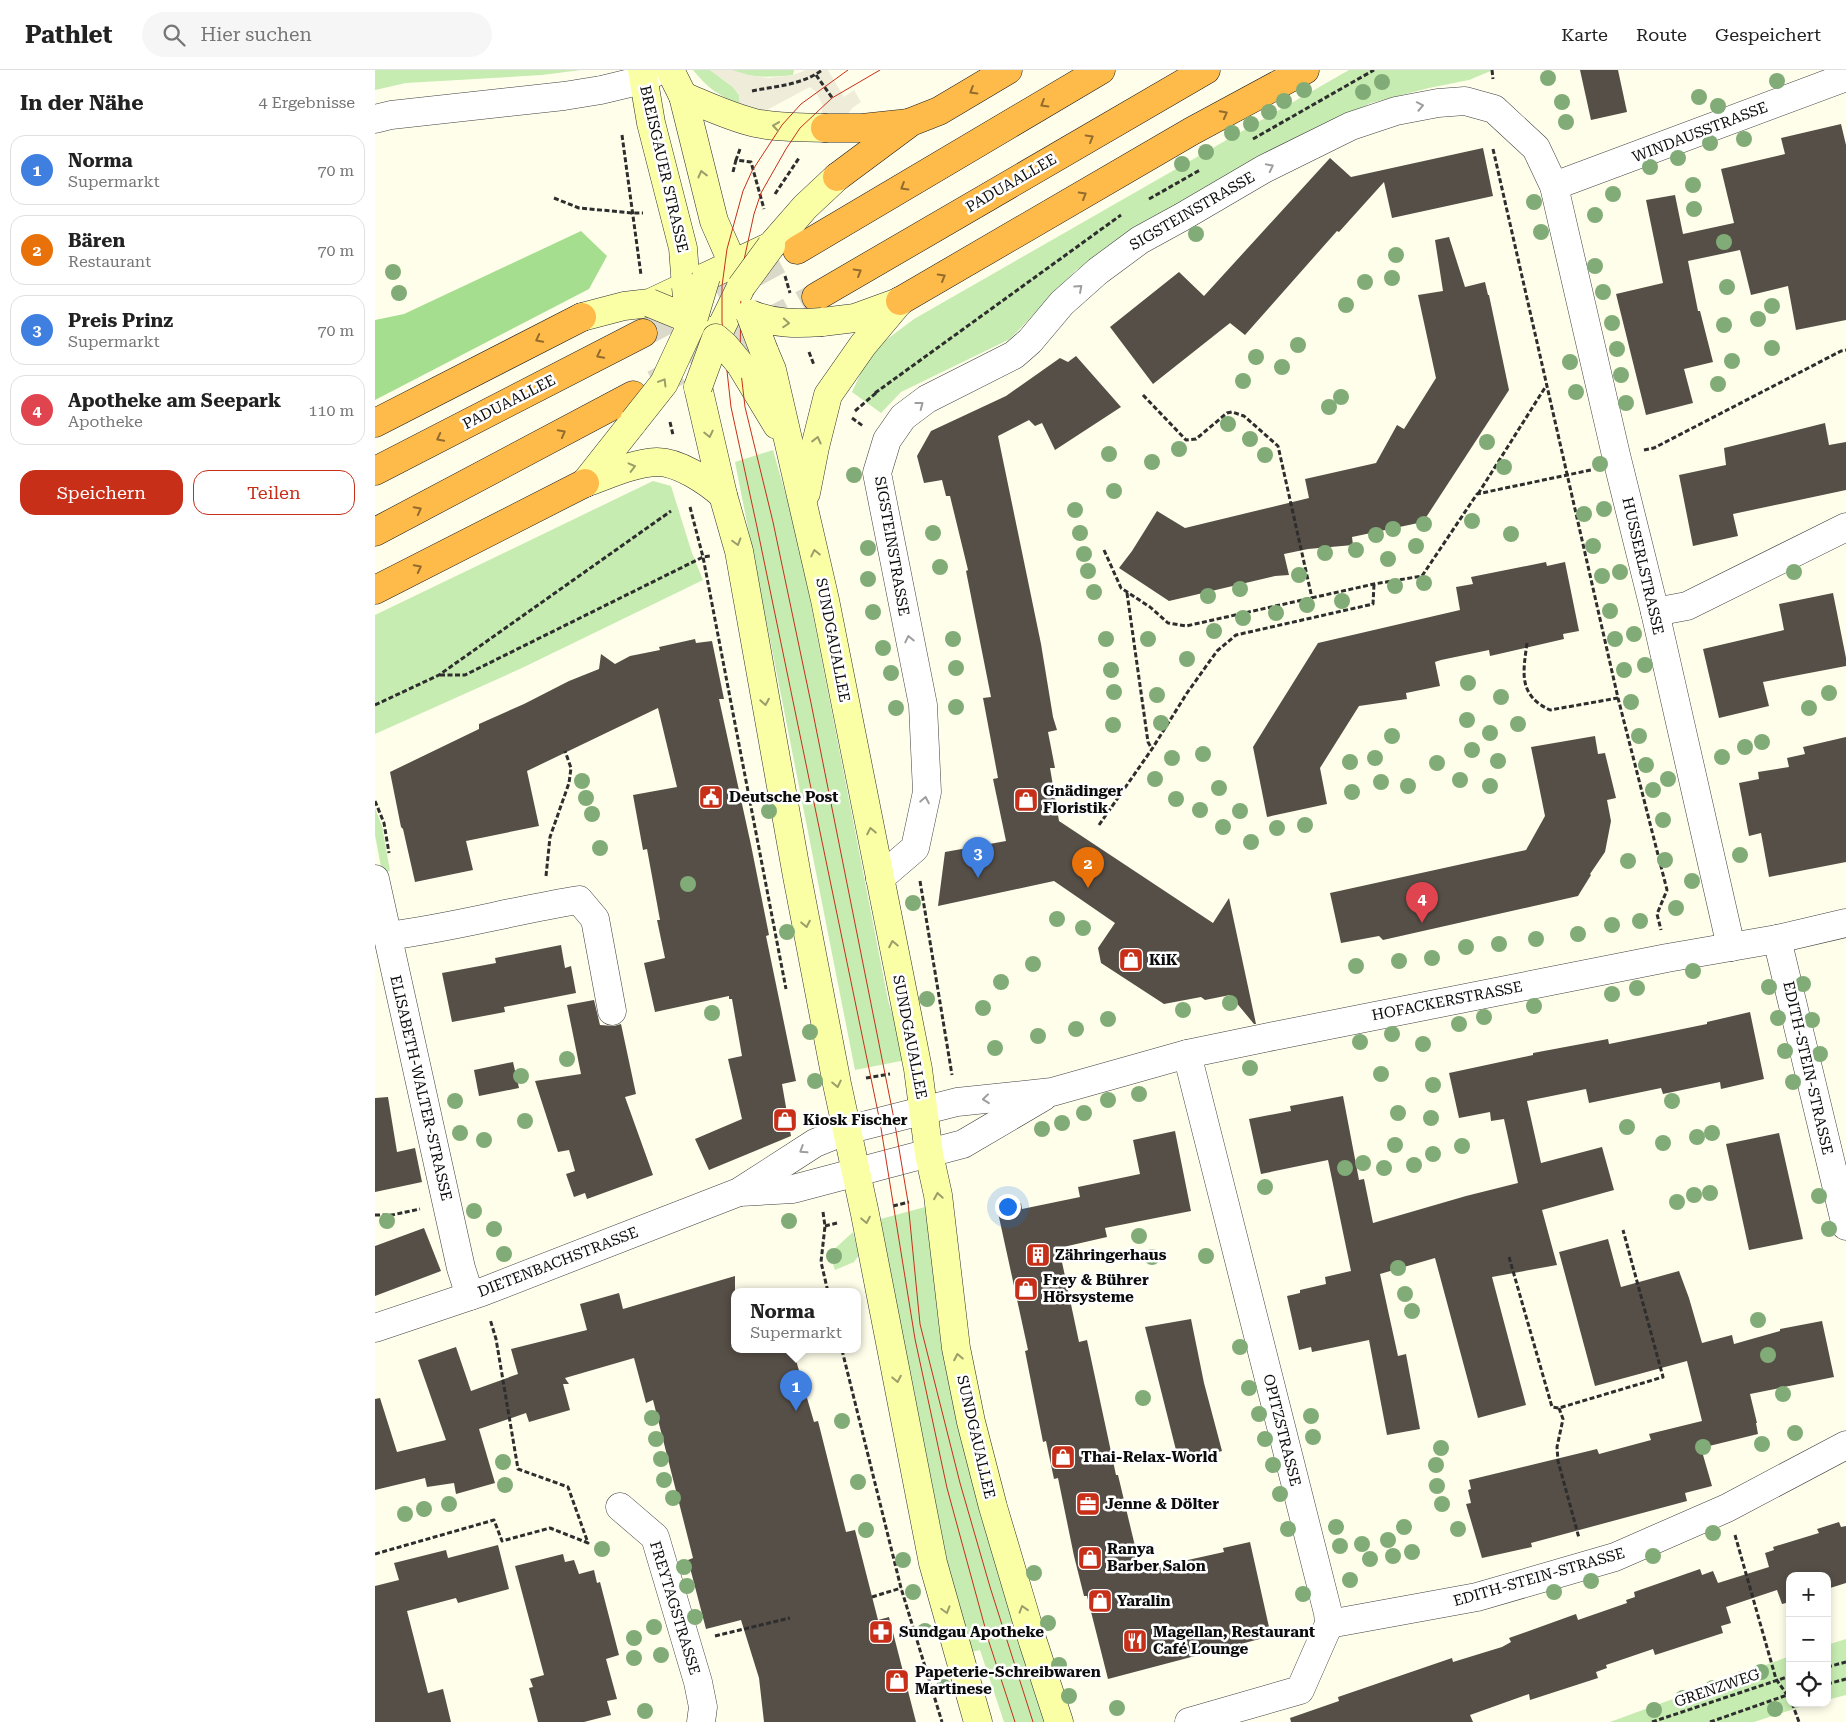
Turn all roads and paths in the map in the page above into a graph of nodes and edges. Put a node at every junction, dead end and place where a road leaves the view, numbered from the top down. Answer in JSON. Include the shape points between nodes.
{"nodes":[{"id":1,"x":670,"y":70,"type":"edge"},
{"id":2,"x":822,"y":70,"type":"edge"},
{"id":3,"x":1007,"y":70,"type":"edge"},
{"id":4,"x":1101,"y":70,"type":"edge"},
{"id":5,"x":1206,"y":70,"type":"edge"},
{"id":6,"x":1305,"y":70,"type":"edge"},
{"id":7,"x":648,"y":73,"type":"edge"},
{"id":8,"x":816,"y":75,"type":"junction"},
{"id":9,"x":1846,"y":77,"type":"edge"},
{"id":10,"x":683,"y":96,"type":"junction"},
{"id":11,"x":1483,"y":106,"type":"junction"},
{"id":12,"x":831,"y":116,"type":"junction"},
{"id":13,"x":375,"y":119,"type":"edge"},
{"id":14,"x":749,"y":121,"type":"junction"},
{"id":15,"x":911,"y":122,"type":"junction"},
{"id":16,"x":621,"y":133,"type":"dead end"},
{"id":17,"x":837,"y":177,"type":"joint"},
{"id":18,"x":1554,"y":186,"type":"junction"},
{"id":19,"x":764,"y":210,"type":"dead end"},
{"id":20,"x":797,"y":250,"type":"tunnel mouth"},
{"id":21,"x":713,"y":274,"type":"junction"},
{"id":22,"x":642,"y":276,"type":"dead end"},
{"id":23,"x":900,"y":301,"type":"junction"},
{"id":24,"x":651,"y":303,"type":"junction"},
{"id":25,"x":819,"y":309,"type":"junction"},
{"id":26,"x":582,"y":317,"type":"joint"},
{"id":27,"x":691,"y":322,"type":"junction"},
{"id":28,"x":643,"y":333,"type":"tunnel mouth"},
{"id":29,"x":716,"y":338,"type":"junction"},
{"id":30,"x":1846,"y":350,"type":"edge"},
{"id":31,"x":764,"y":351,"type":"joint"},
{"id":32,"x":1546,"y":386,"type":"junction"},
{"id":33,"x":698,"y":387,"type":"junction"},
{"id":34,"x":880,"y":389,"type":"dead end"},
{"id":35,"x":1143,"y":395,"type":"dead end"},
{"id":36,"x":634,"y":408,"type":"junction"},
{"id":37,"x":849,"y":417,"type":"dead end"},
{"id":38,"x":375,"y":423,"type":"edge"},
{"id":39,"x":791,"y":447,"type":"junction"},
{"id":40,"x":1617,"y":459,"type":"junction"},
{"id":41,"x":375,"y":471,"type":"edge"},
{"id":42,"x":1567,"y":475,"type":"junction"},
{"id":43,"x":585,"y":483,"type":"junction"},
{"id":44,"x":1477,"y":494,"type":"junction"},
{"id":45,"x":723,"y":495,"type":"junction"},
{"id":46,"x":804,"y":505,"type":"junction"},
{"id":47,"x":671,"y":510,"type":"dead end"},
{"id":48,"x":1846,"y":527,"type":"edge"},
{"id":49,"x":375,"y":532,"type":"edge"},
{"id":50,"x":1104,"y":550,"type":"dead end"},
{"id":51,"x":739,"y":551,"type":"junction"},
{"id":52,"x":703,"y":557,"type":"junction"},
{"id":53,"x":1374,"y":584,"type":"junction"},
{"id":54,"x":375,"y":590,"type":"edge"},
{"id":55,"x":1127,"y":592,"type":"junction"},
{"id":56,"x":1312,"y":598,"type":"junction"},
{"id":57,"x":1655,"y":612,"type":"junction"},
{"id":58,"x":1527,"y":643,"type":"dead end"},
{"id":59,"x":439,"y":675,"type":"junction"},
{"id":60,"x":1618,"y":698,"type":"junction"},
{"id":61,"x":375,"y":705,"type":"edge"},
{"id":62,"x":1152,"y":749,"type":"junction"},
{"id":63,"x":565,"y":751,"type":"dead end"},
{"id":64,"x":1099,"y":825,"type":"dead end"},
{"id":65,"x":915,"y":848,"type":"junction"},
{"id":66,"x":880,"y":878,"type":"junction"},
{"id":67,"x":375,"y":879,"type":"edge"},
{"id":68,"x":546,"y":905,"type":"junction"},
{"id":69,"x":1846,"y":923,"type":"edge"},
{"id":70,"x":387,"y":936,"type":"junction"},
{"id":71,"x":1777,"y":939,"type":"junction"},
{"id":72,"x":1731,"y":946,"type":"junction"},
{"id":73,"x":1667,"y":958,"type":"junction"},
{"id":74,"x":788,"y":998,"type":"dead end"},
{"id":75,"x":612,"y":1011,"type":"dead end"},
{"id":76,"x":1187,"y":1054,"type":"junction"},
{"id":77,"x":949,"y":1061,"type":"junction"},
{"id":78,"x":918,"y":1069,"type":"junction"},
{"id":79,"x":837,"y":1084,"type":"junction"},
{"id":80,"x":1052,"y":1092,"type":"junction"},
{"id":81,"x":957,"y":1102,"type":"junction"},
{"id":82,"x":924,"y":1112,"type":"junction"},
{"id":83,"x":894,"y":1119,"type":"joint"},
{"id":84,"x":847,"y":1130,"type":"junction"},
{"id":85,"x":929,"y":1154,"type":"junction"},
{"id":86,"x":901,"y":1160,"type":"joint"},
{"id":87,"x":857,"y":1172,"type":"junction"},
{"id":88,"x":739,"y":1192,"type":"junction"},
{"id":89,"x":938,"y":1195,"type":"junction"},
{"id":90,"x":447,"y":1203,"type":"junction"},
{"id":91,"x":865,"y":1214,"type":"junction"},
{"id":92,"x":375,"y":1216,"type":"edge"},
{"id":93,"x":1846,"y":1226,"type":"edge"},
{"id":94,"x":1623,"y":1230,"type":"dead end"},
{"id":95,"x":1509,"y":1258,"type":"dead end"},
{"id":96,"x":828,"y":1288,"type":"edge"},
{"id":97,"x":476,"y":1294,"type":"junction"},
{"id":98,"x":375,"y":1328,"type":"edge"},
{"id":99,"x":843,"y":1353,"type":"edge"},
{"id":100,"x":1559,"y":1408,"type":"junction"},
{"id":101,"x":1846,"y":1445,"type":"edge"},
{"id":102,"x":620,"y":1508,"type":"dead end"},
{"id":103,"x":1727,"y":1508,"type":"junction"},
{"id":104,"x":375,"y":1554,"type":"edge"},
{"id":105,"x":1587,"y":1566,"type":"junction"},
{"id":106,"x":901,"y":1588,"type":"junction"},
{"id":107,"x":872,"y":1597,"type":"dead end"},
{"id":108,"x":790,"y":1618,"type":"dead end"},
{"id":109,"x":1329,"y":1624,"type":"junction"},
{"id":110,"x":685,"y":1643,"type":"junction"},
{"id":111,"x":1846,"y":1662,"type":"edge"},
{"id":112,"x":1831,"y":1666,"type":"edge"},
{"id":113,"x":1786,"y":1677,"type":"edge"},
{"id":114,"x":1777,"y":1679,"type":"junction"},
{"id":115,"x":1846,"y":1680,"type":"edge"},
{"id":116,"x":1831,"y":1683,"type":"edge"},
{"id":117,"x":1786,"y":1690,"type":"edge"},
{"id":118,"x":1786,"y":1695,"type":"edge"},
{"id":119,"x":1793,"y":1707,"type":"edge"},
{"id":120,"x":701,"y":1722,"type":"edge"},
{"id":121,"x":942,"y":1722,"type":"edge"},
{"id":122,"x":978,"y":1722,"type":"edge"},
{"id":123,"x":1059,"y":1722,"type":"edge"},
{"id":124,"x":1189,"y":1722,"type":"edge"},
{"id":125,"x":1652,"y":1722,"type":"edge"},
{"id":126,"x":1710,"y":1722,"type":"edge"},
{"id":127,"x":1799,"y":1722,"type":"edge"}],
"edges":[{"from":1,"to":10,"type":"street","name":"BREISGAUER STRASSE"},
{"from":2,"to":8,"type":"path"},
{"from":3,"to":15,"type":"highway","one_way":true,"via":[[939,111]]},
{"from":4,"to":20,"type":"highway","one_way":true},
{"from":25,"to":5,"type":"highway","name":"PADUAALLEE","one_way":true},
{"from":23,"to":6,"type":"highway","one_way":true,"via":[[1192,131]]},
{"from":7,"to":13,"type":"street","via":[[601,90],[391,114]]},
{"from":7,"to":21,"type":"street","name":"BREISGAUER STRASSE","via":[[651,123]]},
{"from":8,"to":12,"type":"path"},
{"from":8,"to":14,"type":"path","via":[[751,91]]},
{"from":9,"to":18,"type":"street","name":"WINDAUSSTRASSE"},
{"from":10,"to":14,"type":"street"},
{"from":21,"to":10,"type":"street","name":"BREISGAUER STRASSE","one_way":true,"via":[[715,221]]},
{"from":11,"to":18,"type":"street","name":"SIGSTEINSTRASSE","via":[[1494,109],[1536,148]]},
{"from":11,"to":32,"type":"path"},
{"from":65,"to":11,"type":"street","name":"SIGSTEINSTRASSE","one_way":true,"via":[[927,792],[923,705],[877,474],[887,440],[903,417],[927,399],[1014,355],[1062,303],[1098,271],[1140,240],[1264,169],[1351,126],[1396,111],[1438,102],[1465,101]]},
{"from":12,"to":14,"type":"street","one_way":true,"via":[[781,127]]},
{"from":12,"to":15,"type":"highway","via":[[862,128]]},
{"from":14,"to":19,"type":"path","via":[[736,160],[751,162]]},
{"from":15,"to":17,"type":"highway"},
{"from":16,"to":22,"type":"path"},
{"from":17,"to":21,"type":"street","bridge":true,"via":[[771,246]]},
{"from":18,"to":40,"type":"street","name":"HUSSERLSTRASSE"},
{"from":21,"to":24,"type":"street"},
{"from":21,"to":25,"type":"street","one_way":true,"bridge":true,"via":[[774,322],[799,324]]},
{"from":21,"to":27,"type":"street","bridge":true},
{"from":21,"to":29,"type":"street"},
{"from":21,"to":31,"type":"street","name":"BREISGAUER STRASSE","bridge":true},
{"from":23,"to":25,"type":"street","via":[[855,318]]},
{"from":46,"to":23,"type":"street","one_way":true,"via":[[828,395],[863,345]]},
{"from":24,"to":26,"type":"street"},
{"from":24,"to":27,"type":"street","bridge":true},
{"from":26,"to":38,"type":"highway","one_way":true},
{"from":27,"to":29,"type":"street"},
{"from":27,"to":33,"type":"street","bridge":true},
{"from":36,"to":27,"type":"street","one_way":true,"bridge":true,"via":[[664,383]]},
{"from":28,"to":41,"type":"highway","name":"PADUAALLEE","one_way":true},
{"from":29,"to":33,"type":"street","bridge":true},
{"from":29,"to":39,"type":"street","bridge":true,"via":[[740,364]]},
{"from":30,"to":40,"type":"path","via":[[1654,448]]},
{"from":31,"to":39,"type":"street","name":"SUNDGAUALLEE","via":[[772,370]]},
{"from":32,"to":42,"type":"path"},
{"from":32,"to":44,"type":"path"},
{"from":33,"to":45,"type":"street","one_way":true},
{"from":34,"to":37,"type":"path"},
{"from":35,"to":56,"type":"path","via":[[1186,440],[1196,439],[1232,412],[1243,416],[1278,446]]},
{"from":36,"to":43,"type":"street"},
{"from":49,"to":36,"type":"highway","one_way":true},
{"from":39,"to":46,"type":"street","name":"SUNDGAUALLEE"},
{"from":40,"to":42,"type":"path"},
{"from":40,"to":57,"type":"street","name":"HUSSERLSTRASSE"},
{"from":42,"to":44,"type":"path"},
{"from":42,"to":60,"type":"path"},
{"from":43,"to":45,"type":"street","one_way":true,"via":[[632,467],[659,462],[701,477]]},
{"from":54,"to":43,"type":"highway","one_way":true},
{"from":44,"to":53,"type":"path","via":[[1422,576]]},
{"from":45,"to":51,"type":"street","one_way":true},
{"from":66,"to":46,"type":"street","name":"SUNDGAUALLEE","one_way":true},
{"from":47,"to":59,"type":"path"},
{"from":48,"to":57,"type":"street","via":[[1687,606]]},
{"from":50,"to":55,"type":"path","via":[[1121,588]]},
{"from":51,"to":52,"type":"path"},
{"from":51,"to":79,"type":"street","one_way":true},
{"from":52,"to":59,"type":"path","via":[[465,675]]},
{"from":52,"to":74,"type":"path"},
{"from":53,"to":56,"type":"path"},
{"from":53,"to":62,"type":"path","via":[[1373,604],[1236,635],[1217,651]]},
{"from":55,"to":56,"type":"path","via":[[1168,623],[1186,626]]},
{"from":55,"to":62,"type":"path","via":[[1147,742]]},
{"from":57,"to":72,"type":"street","name":"HUSSERLSTRASSE"},
{"from":58,"to":60,"type":"path","via":[[1523,673],[1525,684],[1531,698],[1542,706],[1550,710]]},
{"from":59,"to":61,"type":"path"},
{"from":60,"to":73,"type":"path","via":[[1667,890],[1657,914]]},
{"from":62,"to":64,"type":"path"},
{"from":63,"to":68,"type":"path","via":[[571,768],[569,783],[549,838]]},
{"from":65,"to":66,"type":"street"},
{"from":65,"to":77,"type":"path"},
{"from":78,"to":66,"type":"street","name":"SUNDGAUALLEE","one_way":true},
{"from":67,"to":70,"type":"street","name":"ELISABETH-WALTER-STRASSE"},
{"from":68,"to":70,"type":"street"},
{"from":68,"to":75,"type":"street","via":[[579,900],[595,919]]},
{"from":69,"to":71,"type":"street","name":"HOFACKERSTRASSE"},
{"from":70,"to":90,"type":"street","name":"ELISABETH-WALTER-STRASSE"},
{"from":71,"to":72,"type":"street","name":"HOFACKERSTRASSE"},
{"from":71,"to":93,"type":"street","name":"EDITH-STEIN-STRASSE"},
{"from":72,"to":73,"type":"street","name":"HOFACKERSTRASSE"},
{"from":73,"to":76,"type":"street","name":"HOFACKERSTRASSE"},
{"from":76,"to":80,"type":"street","name":"HOFACKERSTRASSE"},
{"from":76,"to":109,"type":"street","name":"OPITZSTRASSE"},
{"from":77,"to":78,"type":"path"},
{"from":77,"to":81,"type":"path"},
{"from":78,"to":79,"type":"path"},
{"from":78,"to":82,"type":"street","name":"SUNDGAUALLEE"},
{"from":79,"to":84,"type":"street"},
{"from":80,"to":81,"type":"street","name":"HOFACKERSTRASSE","one_way":true},
{"from":80,"to":85,"type":"street","name":"HOFACKERSTRASSE","via":[[963,1144]]},
{"from":81,"to":82,"type":"street","name":"HOFACKERSTRASSE"},
{"from":82,"to":83,"type":"street","name":"HOFACKERSTRASSE"},
{"from":82,"to":85,"type":"street","name":"SUNDGAUALLEE"},
{"from":83,"to":84,"type":"street","name":"DIETENBACHSTRASSE"},
{"from":84,"to":87,"type":"street"},
{"from":84,"to":88,"type":"street","name":"DIETENBACHSTRASSE","one_way":true,"via":[[815,1143]]},
{"from":85,"to":86,"type":"street","name":"HOFACKERSTRASSE"},
{"from":85,"to":89,"type":"street","name":"SUNDGAUALLEE"},
{"from":86,"to":87,"type":"street","name":"DIETENBACHSTRASSE"},
{"from":87,"to":88,"type":"street","name":"DIETENBACHSTRASSE","via":[[793,1189]]},
{"from":87,"to":91,"type":"street"},
{"from":88,"to":97,"type":"street","name":"DIETENBACHSTRASSE"},
{"from":89,"to":91,"type":"path"},
{"from":123,"to":89,"type":"street","name":"SUNDGAUALLEE","one_way":true,"via":[[995,1516],[971,1422],[957,1348]]},
{"from":90,"to":92,"type":"path"},
{"from":90,"to":97,"type":"street","name":"ELISABETH-WALTER-STRASSE","via":[[461,1268]]},
{"from":91,"to":96,"type":"path","via":[[825,1226],[821,1262]]},
{"from":91,"to":122,"type":"street","one_way":true,"via":[[933,1563]]},
{"from":94,"to":100,"type":"path","via":[[1663,1377]]},
{"from":95,"to":100,"type":"path","via":[[1552,1407]]},
{"from":97,"to":98,"type":"street","name":"DIETENBACHSTRASSE"},
{"from":97,"to":104,"type":"path","via":[[496,1339],[518,1469],[568,1487],[587,1543],[550,1528],[502,1540],[494,1520]]},
{"from":99,"to":106,"type":"path"},
{"from":100,"to":105,"type":"path","via":[[1563,1419],[1557,1447],[1558,1461]]},
{"from":101,"to":103,"type":"street","name":"EDITH-STEIN-STRASSE"},
{"from":102,"to":110,"type":"street","name":"FREYTAGSTRASSE","via":[[655,1537]]},
{"from":103,"to":105,"type":"street","name":"EDITH-STEIN-STRASSE"},
{"from":103,"to":114,"type":"path"},
{"from":105,"to":109,"type":"street","name":"EDITH-STEIN-STRASSE","via":[[1477,1598]]},
{"from":106,"to":107,"type":"path"},
{"from":106,"to":121,"type":"path"},
{"from":108,"to":110,"type":"path"},
{"from":109,"to":124,"type":"street","via":[[1300,1690]]},
{"from":110,"to":120,"type":"street","name":"FREYTAGSTRASSE","via":[[701,1697]]},
{"from":111,"to":112,"type":"path"},
{"from":113,"to":114,"type":"path","name":"GRENZWEG"},
{"from":114,"to":117,"type":"path"},
{"from":114,"to":125,"type":"path","name":"GRENZWEG"},
{"from":115,"to":116,"type":"path"},
{"from":118,"to":126,"type":"path"},
{"from":119,"to":127,"type":"path"}]}
